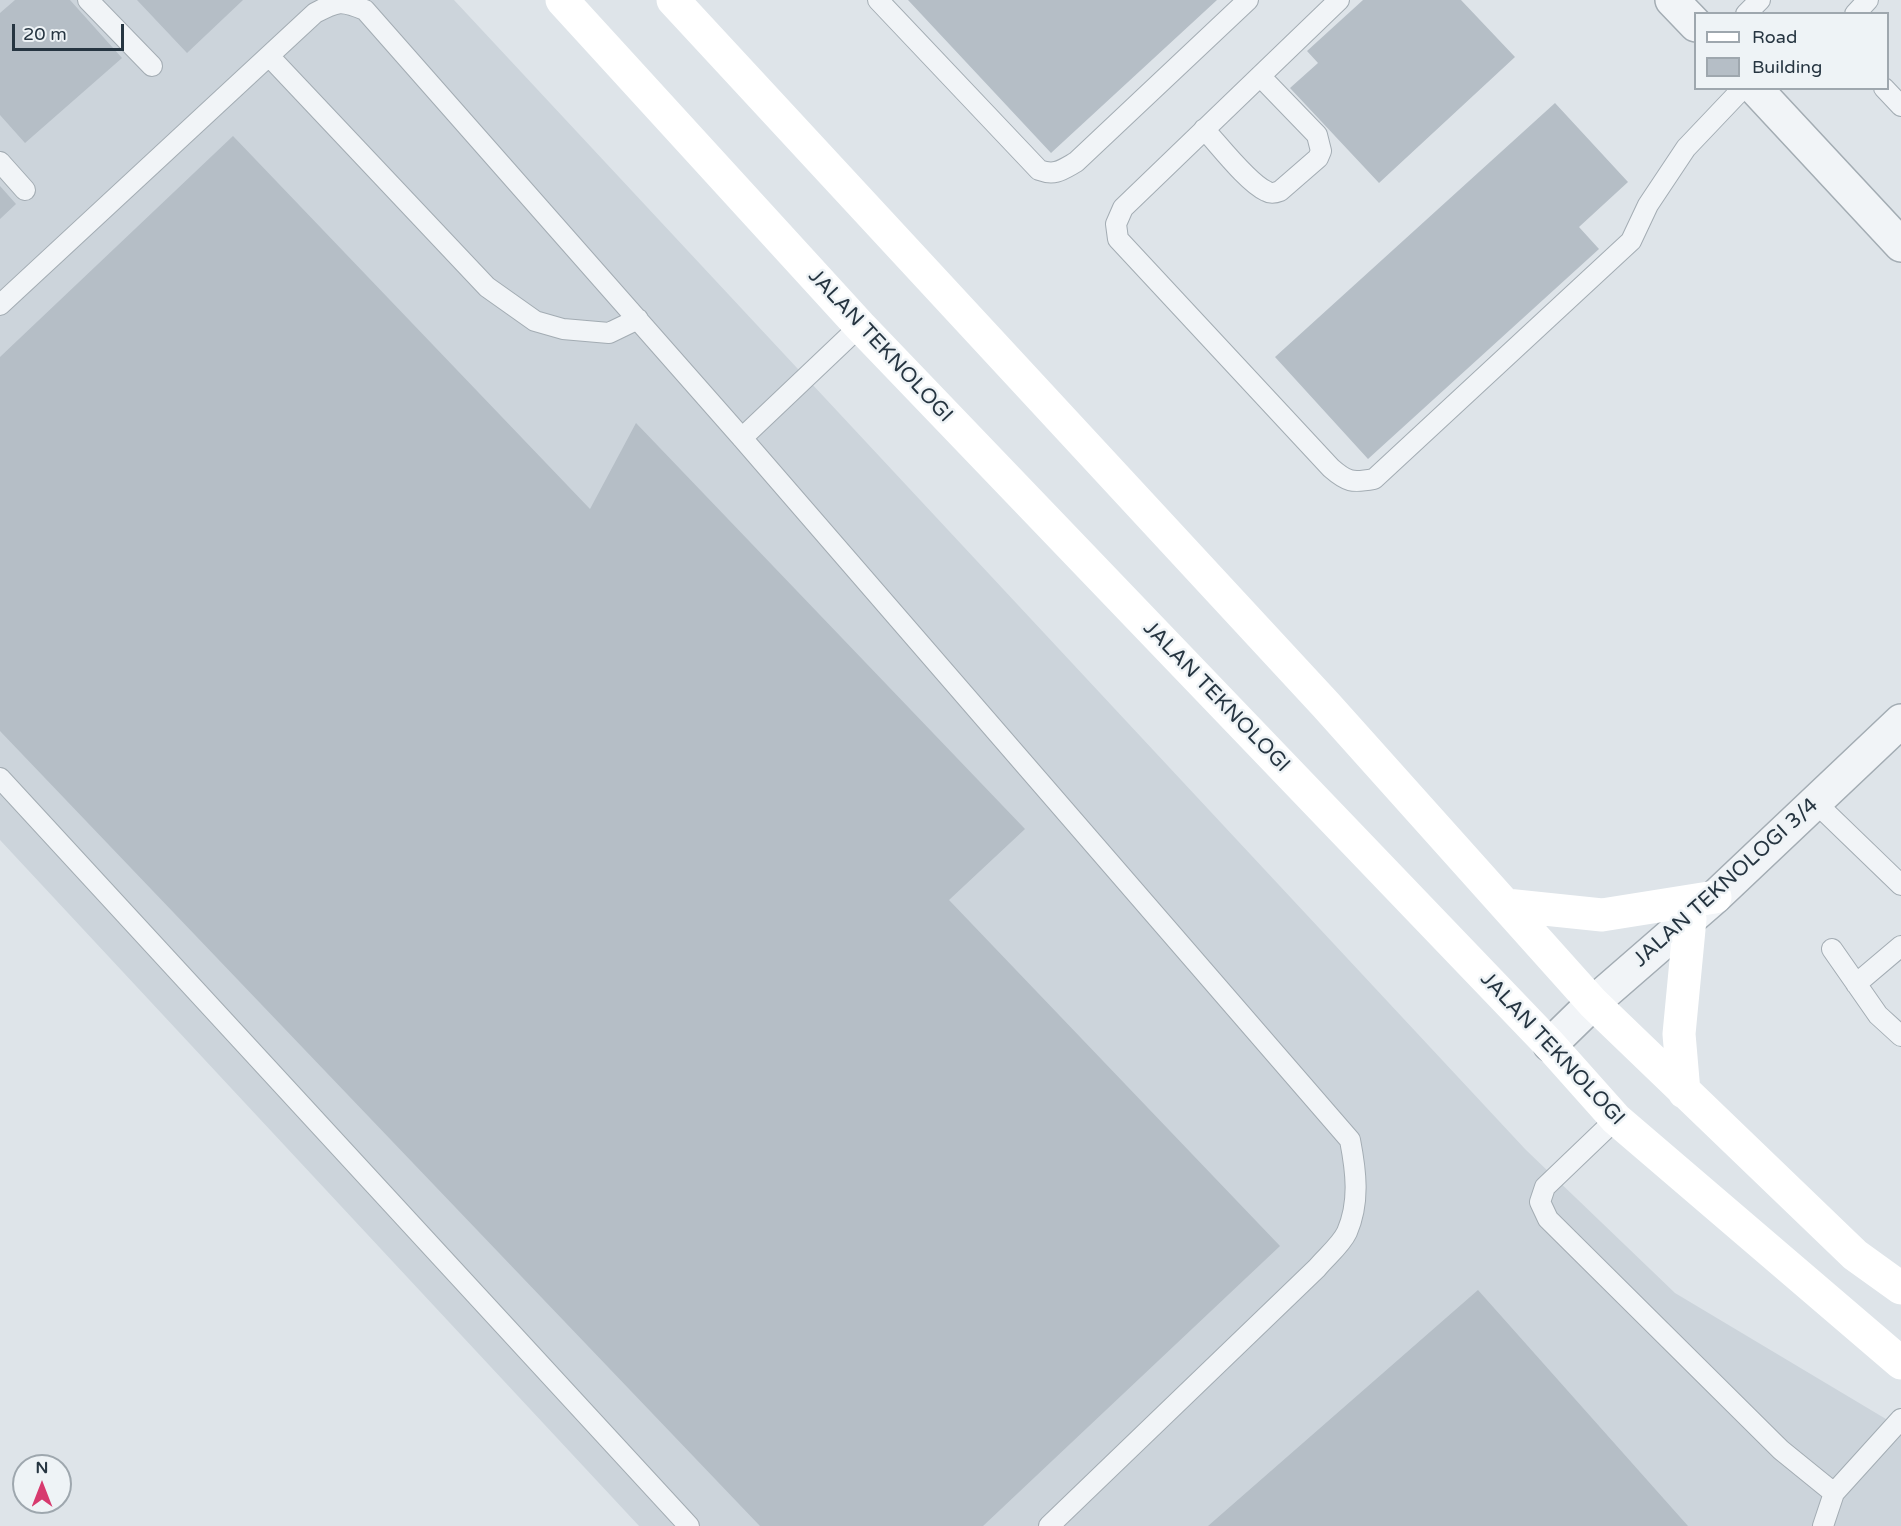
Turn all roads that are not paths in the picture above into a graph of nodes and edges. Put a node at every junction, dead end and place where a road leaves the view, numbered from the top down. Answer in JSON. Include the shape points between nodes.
{"nodes":[{"id":1,"x":88,"y":0,"type":"edge"},
{"id":2,"x":562,"y":0,"type":"edge"},
{"id":3,"x":673,"y":0,"type":"edge"},
{"id":4,"x":878,"y":0,"type":"edge"},
{"id":5,"x":1248,"y":0,"type":"edge"},
{"id":6,"x":1339,"y":0,"type":"edge"},
{"id":7,"x":1672,"y":0,"type":"edge"},
{"id":8,"x":1760,"y":0,"type":"edge"},
{"id":9,"x":1868,"y":0,"type":"edge"},
{"id":10,"x":1748,"y":12,"type":"edge"},
{"id":11,"x":1857,"y":12,"type":"edge"},
{"id":12,"x":1694,"y":24,"type":"edge"},
{"id":13,"x":269,"y":56,"type":"junction"},
{"id":14,"x":152,"y":66,"type":"dead end"},
{"id":15,"x":1260,"y":76,"type":"junction"},
{"id":16,"x":1741,"y":90,"type":"edge"},
{"id":17,"x":1757,"y":90,"type":"edge"},
{"id":18,"x":1886,"y":90,"type":"edge"},
{"id":19,"x":1901,"y":106,"type":"edge"},
{"id":20,"x":1204,"y":129,"type":"junction"},
{"id":21,"x":0,"y":162,"type":"edge"},
{"id":22,"x":25,"y":190,"type":"dead end"},
{"id":23,"x":1901,"y":245,"type":"edge"},
{"id":24,"x":0,"y":305,"type":"edge"},
{"id":25,"x":638,"y":320,"type":"junction"},
{"id":26,"x":860,"y":326,"type":"junction"},
{"id":27,"x":742,"y":438,"type":"junction"},
{"id":28,"x":1901,"y":721,"type":"edge"},
{"id":29,"x":0,"y":778,"type":"edge"},
{"id":30,"x":1815,"y":802,"type":"junction"},
{"id":31,"x":1901,"y":885,"type":"edge"},
{"id":32,"x":1715,"y":897,"type":"junction"},
{"id":33,"x":1506,"y":906,"type":"junction"},
{"id":34,"x":1690,"y":919,"type":"junction"},
{"id":35,"x":1901,"y":946,"type":"edge"},
{"id":36,"x":1832,"y":949,"type":"dead end"},
{"id":37,"x":1856,"y":984,"type":"junction"},
{"id":38,"x":1593,"y":1003,"type":"junction"},
{"id":39,"x":1901,"y":1036,"type":"edge"},
{"id":40,"x":1550,"y":1046,"type":"junction"},
{"id":41,"x":1684,"y":1092,"type":"junction"},
{"id":42,"x":1616,"y":1119,"type":"junction"},
{"id":43,"x":1901,"y":1288,"type":"edge"},
{"id":44,"x":1901,"y":1363,"type":"edge"},
{"id":45,"x":1901,"y":1419,"type":"edge"},
{"id":46,"x":1834,"y":1493,"type":"junction"},
{"id":47,"x":689,"y":1526,"type":"edge"},
{"id":48,"x":1049,"y":1526,"type":"edge"},
{"id":49,"x":1823,"y":1526,"type":"edge"}],
"edges":[{"from":1,"to":14,"type":"lane"},
{"from":2,"to":26,"type":"street","name":"JALAN TEKNOLOGI"},
{"from":3,"to":33,"type":"street","via":[[1318,696]]},
{"from":4,"to":5,"type":"lane","via":[[1039,170],[1050,174],[1076,162]]},
{"from":6,"to":15,"type":"lane"},
{"from":7,"to":12,"type":"street"},
{"from":8,"to":10,"type":"lane"},
{"from":9,"to":11,"type":"lane"},
{"from":13,"to":24,"type":"lane"},
{"from":13,"to":25,"type":"lane","via":[[496,294],[535,321],[563,329],[609,333]]},
{"from":13,"to":25,"type":"lane","via":[[315,13],[338,2],[365,10]]},
{"from":15,"to":20,"type":"lane"},
{"from":15,"to":20,"type":"lane","via":[[1317,135],[1321,151],[1318,158],[1280,191],[1265,191]]},
{"from":16,"to":20,"type":"lane","via":[[1686,148],[1648,205],[1631,241],[1374,479],[1356,483],[1343,479],[1331,468],[1118,239],[1116,224],[1123,208]]},
{"from":17,"to":23,"type":"street"},
{"from":18,"to":19,"type":"lane"},
{"from":21,"to":22,"type":"lane"},
{"from":25,"to":27,"type":"lane"},
{"from":26,"to":27,"type":"lane"},
{"from":26,"to":40,"type":"street","name":"JALAN TEKNOLOGI"},
{"from":27,"to":48,"type":"lane","via":[[1350,1140],[1357,1176],[1346,1233],[1317,1269]]},
{"from":28,"to":30,"type":"street","name":"JALAN TEKNOLOGI 3/4"},
{"from":29,"to":47,"type":"lane"},
{"from":30,"to":31,"type":"lane"},
{"from":30,"to":32,"type":"street","name":"JALAN TEKNOLOGI 3/4"},
{"from":32,"to":33,"type":"street","via":[[1602,915]]},
{"from":32,"to":34,"type":"street","name":"JALAN TEKNOLOGI 3/4"},
{"from":33,"to":38,"type":"street"},
{"from":34,"to":38,"type":"street","name":"JALAN TEKNOLOGI 3/4"},
{"from":34,"to":41,"type":"street","via":[[1679,1034]]},
{"from":35,"to":37,"type":"lane"},
{"from":36,"to":37,"type":"lane"},
{"from":37,"to":39,"type":"lane","via":[[1878,1015]]},
{"from":38,"to":40,"type":"street","name":"JALAN TEKNOLOGI 3/4"},
{"from":38,"to":41,"type":"street"},
{"from":40,"to":42,"type":"street","name":"JALAN TEKNOLOGI"},
{"from":41,"to":43,"type":"street","via":[[1855,1255]]},
{"from":42,"to":44,"type":"street","name":"JALAN TEKNOLOGI"},
{"from":42,"to":46,"type":"lane","via":[[1545,1187],[1540,1202],[1548,1219],[1781,1450]]},
{"from":45,"to":46,"type":"lane"},
{"from":46,"to":49,"type":"lane"}]}
